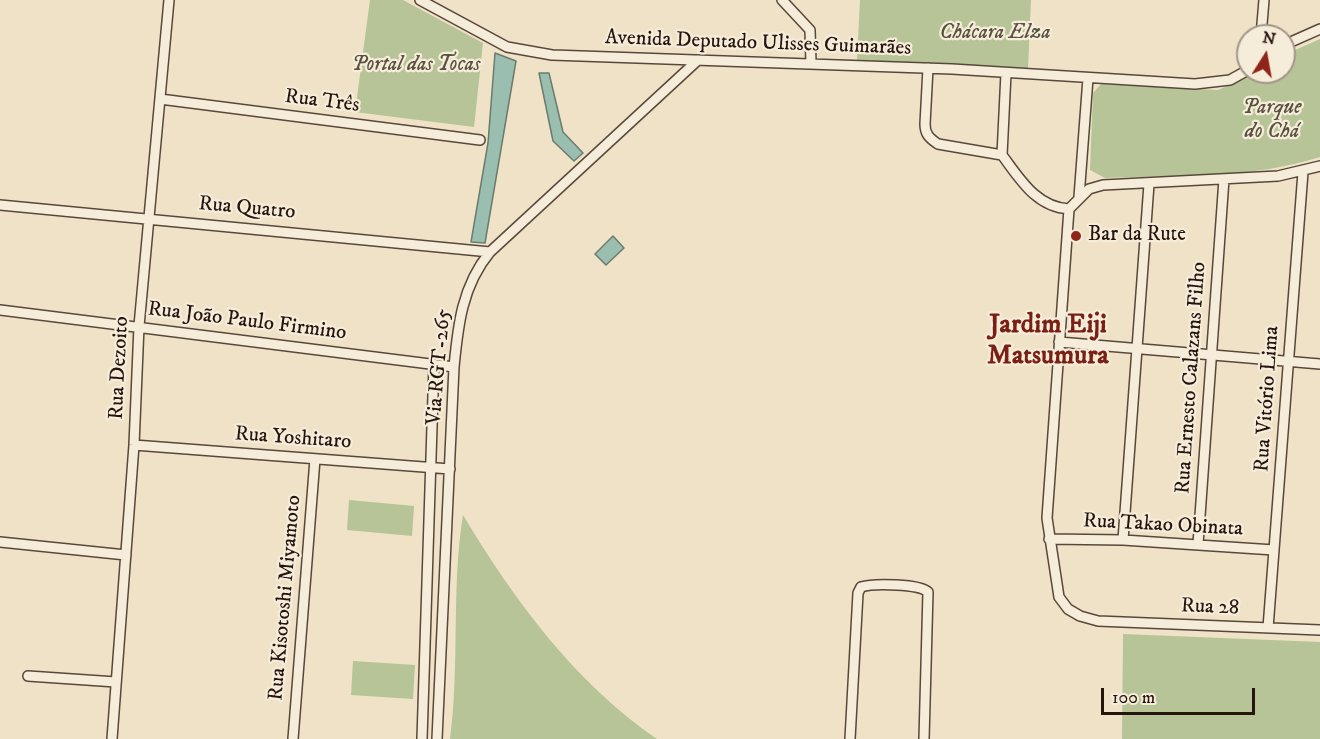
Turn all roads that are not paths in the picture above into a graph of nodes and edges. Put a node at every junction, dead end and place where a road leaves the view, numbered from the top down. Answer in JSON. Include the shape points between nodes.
{"nodes":[{"id":1,"x":169,"y":0,"type":"edge"},
{"id":2,"x":420,"y":0,"type":"edge"},
{"id":3,"x":782,"y":0,"type":"edge"},
{"id":4,"x":1264,"y":0,"type":"edge"},
{"id":5,"x":1262,"y":24,"type":"edge"},
{"id":6,"x":1320,"y":29,"type":"edge"},
{"id":7,"x":1296,"y":40,"type":"edge"},
{"id":8,"x":698,"y":60,"type":"junction"},
{"id":9,"x":811,"y":63,"type":"junction"},
{"id":10,"x":928,"y":68,"type":"junction"},
{"id":11,"x":1006,"y":73,"type":"junction"},
{"id":12,"x":1236,"y":77,"type":"edge"},
{"id":13,"x":1088,"y":78,"type":"junction"},
{"id":14,"x":160,"y":99,"type":"junction"},
{"id":15,"x":480,"y":140,"type":"dead end"},
{"id":16,"x":1002,"y":155,"type":"junction"},
{"id":17,"x":1320,"y":166,"type":"edge"},
{"id":18,"x":1303,"y":172,"type":"junction"},
{"id":19,"x":1224,"y":178,"type":"junction"},
{"id":20,"x":1149,"y":184,"type":"junction"},
{"id":21,"x":1079,"y":197,"type":"junction"},
{"id":22,"x":0,"y":205,"type":"edge"},
{"id":23,"x":1069,"y":209,"type":"junction"},
{"id":24,"x":151,"y":218,"type":"junction"},
{"id":25,"x":490,"y":252,"type":"junction"},
{"id":26,"x":0,"y":310,"type":"edge"},
{"id":27,"x":139,"y":326,"type":"junction"},
{"id":28,"x":1059,"y":342,"type":"junction"},
{"id":29,"x":1138,"y":349,"type":"junction"},
{"id":30,"x":1212,"y":357,"type":"junction"},
{"id":31,"x":1289,"y":362,"type":"junction"},
{"id":32,"x":434,"y":364,"type":"junction"},
{"id":33,"x":1320,"y":364,"type":"edge"},
{"id":34,"x":454,"y":367,"type":"junction"},
{"id":35,"x":134,"y":445,"type":"junction"},
{"id":36,"x":315,"y":459,"type":"junction"},
{"id":37,"x":430,"y":467,"type":"junction"},
{"id":38,"x":450,"y":469,"type":"junction"},
{"id":39,"x":1049,"y":539,"type":"junction"},
{"id":40,"x":1123,"y":540,"type":"junction"},
{"id":41,"x":0,"y":542,"type":"edge"},
{"id":42,"x":1198,"y":544,"type":"junction"},
{"id":43,"x":1274,"y":550,"type":"junction"},
{"id":44,"x":126,"y":555,"type":"junction"},
{"id":45,"x":1268,"y":628,"type":"junction"},
{"id":46,"x":1320,"y":630,"type":"edge"},
{"id":47,"x":28,"y":676,"type":"dead end"},
{"id":48,"x":116,"y":682,"type":"junction"},
{"id":49,"x":112,"y":739,"type":"edge"},
{"id":50,"x":293,"y":739,"type":"edge"},
{"id":51,"x":422,"y":739,"type":"edge"},
{"id":52,"x":437,"y":739,"type":"edge"},
{"id":53,"x":850,"y":739,"type":"edge"},
{"id":54,"x":924,"y":739,"type":"edge"}],
"edges":[{"from":1,"to":14,"type":"street","name":"Rua Dezoito"},
{"from":2,"to":8,"type":"street","name":"Avenida Deputado Ulisses Guimarães","via":[[490,39],[524,51]]},
{"from":3,"to":9,"type":"street","via":[[810,30]]},
{"from":4,"to":5,"type":"street"},
{"from":6,"to":7,"type":"street"},
{"from":8,"to":9,"type":"street","name":"Avenida Deputado Ulisses Guimarães"},
{"from":8,"to":25,"type":"street","name":"Via RGT-265"},
{"from":9,"to":10,"type":"street","name":"Avenida Deputado Ulisses Guimarães"},
{"from":10,"to":11,"type":"street","name":"Avenida Deputado Ulisses Guimarães"},
{"from":10,"to":16,"type":"street","via":[[925,124],[930,139],[938,144]]},
{"from":11,"to":13,"type":"street","name":"Avenida Deputado Ulisses Guimarães"},
{"from":11,"to":16,"type":"street"},
{"from":12,"to":13,"type":"street","name":"Avenida Deputado Ulisses Guimarães","via":[[1217,84]]},
{"from":13,"to":21,"type":"street"},
{"from":14,"to":15,"type":"street","name":"Rua Três"},
{"from":14,"to":24,"type":"street","name":"Rua Dezoito"},
{"from":16,"to":23,"type":"street","via":[[1042,201]]},
{"from":17,"to":18,"type":"street"},
{"from":18,"to":19,"type":"street"},
{"from":18,"to":31,"type":"street","name":"Rua Vitório Lima"},
{"from":19,"to":20,"type":"street"},
{"from":19,"to":30,"type":"street","name":"Rua Ernesto Calazans Filho"},
{"from":20,"to":21,"type":"street","via":[[1096,186]]},
{"from":20,"to":29,"type":"street"},
{"from":21,"to":23,"type":"street"},
{"from":22,"to":24,"type":"street","name":"Rua Quatro"},
{"from":23,"to":28,"type":"street","name":"Rua 28"},
{"from":24,"to":25,"type":"street","name":"Rua Quatro"},
{"from":24,"to":27,"type":"street","name":"Rua Dezoito"},
{"from":25,"to":34,"type":"street","name":"Via RGT-265","via":[[467,291]]},
{"from":26,"to":27,"type":"street","name":"Rua João Paulo Firmino"},
{"from":27,"to":32,"type":"street","name":"Rua João Paulo Firmino"},
{"from":27,"to":35,"type":"street","name":"Rua Dezoito"},
{"from":28,"to":29,"type":"street"},
{"from":28,"to":39,"type":"street","name":"Rua 28","via":[[1047,518]]},
{"from":29,"to":30,"type":"street"},
{"from":29,"to":40,"type":"street"},
{"from":30,"to":31,"type":"street"},
{"from":30,"to":42,"type":"street","name":"Rua Ernesto Calazans Filho"},
{"from":31,"to":33,"type":"street"},
{"from":31,"to":43,"type":"street","name":"Rua Vitório Lima"},
{"from":32,"to":34,"type":"street","name":"Rua João Paulo Firmino"},
{"from":32,"to":37,"type":"street"},
{"from":34,"to":38,"type":"street","name":"Via RGT-265"},
{"from":35,"to":36,"type":"street","name":"Rua Yoshitaro"},
{"from":35,"to":44,"type":"street","name":"Rua Dezoito"},
{"from":36,"to":37,"type":"street","name":"Rua Yoshitaro"},
{"from":36,"to":50,"type":"street","name":"Rua Kisotoshi Miyamoto"},
{"from":37,"to":38,"type":"street","name":"Rua Yoshitaro"},
{"from":37,"to":51,"type":"street"},
{"from":38,"to":52,"type":"street","name":"Via RGT-265"},
{"from":39,"to":40,"type":"street","name":"Rua Takao Obinata"},
{"from":39,"to":45,"type":"street","name":"Rua 28","via":[[1059,597],[1080,616],[1098,621]]},
{"from":40,"to":42,"type":"street","name":"Rua Takao Obinata"},
{"from":41,"to":44,"type":"street"},
{"from":42,"to":43,"type":"street","name":"Rua Takao Obinata"},
{"from":43,"to":45,"type":"street","name":"Rua Vitório Lima"},
{"from":44,"to":48,"type":"street","name":"Rua Dezoito"},
{"from":45,"to":46,"type":"street","name":"Rua 28"},
{"from":47,"to":48,"type":"street"},
{"from":48,"to":49,"type":"street","name":"Rua Dezoito"},
{"from":53,"to":54,"type":"street","via":[[859,589],[868,585],[927,590]]}]}
